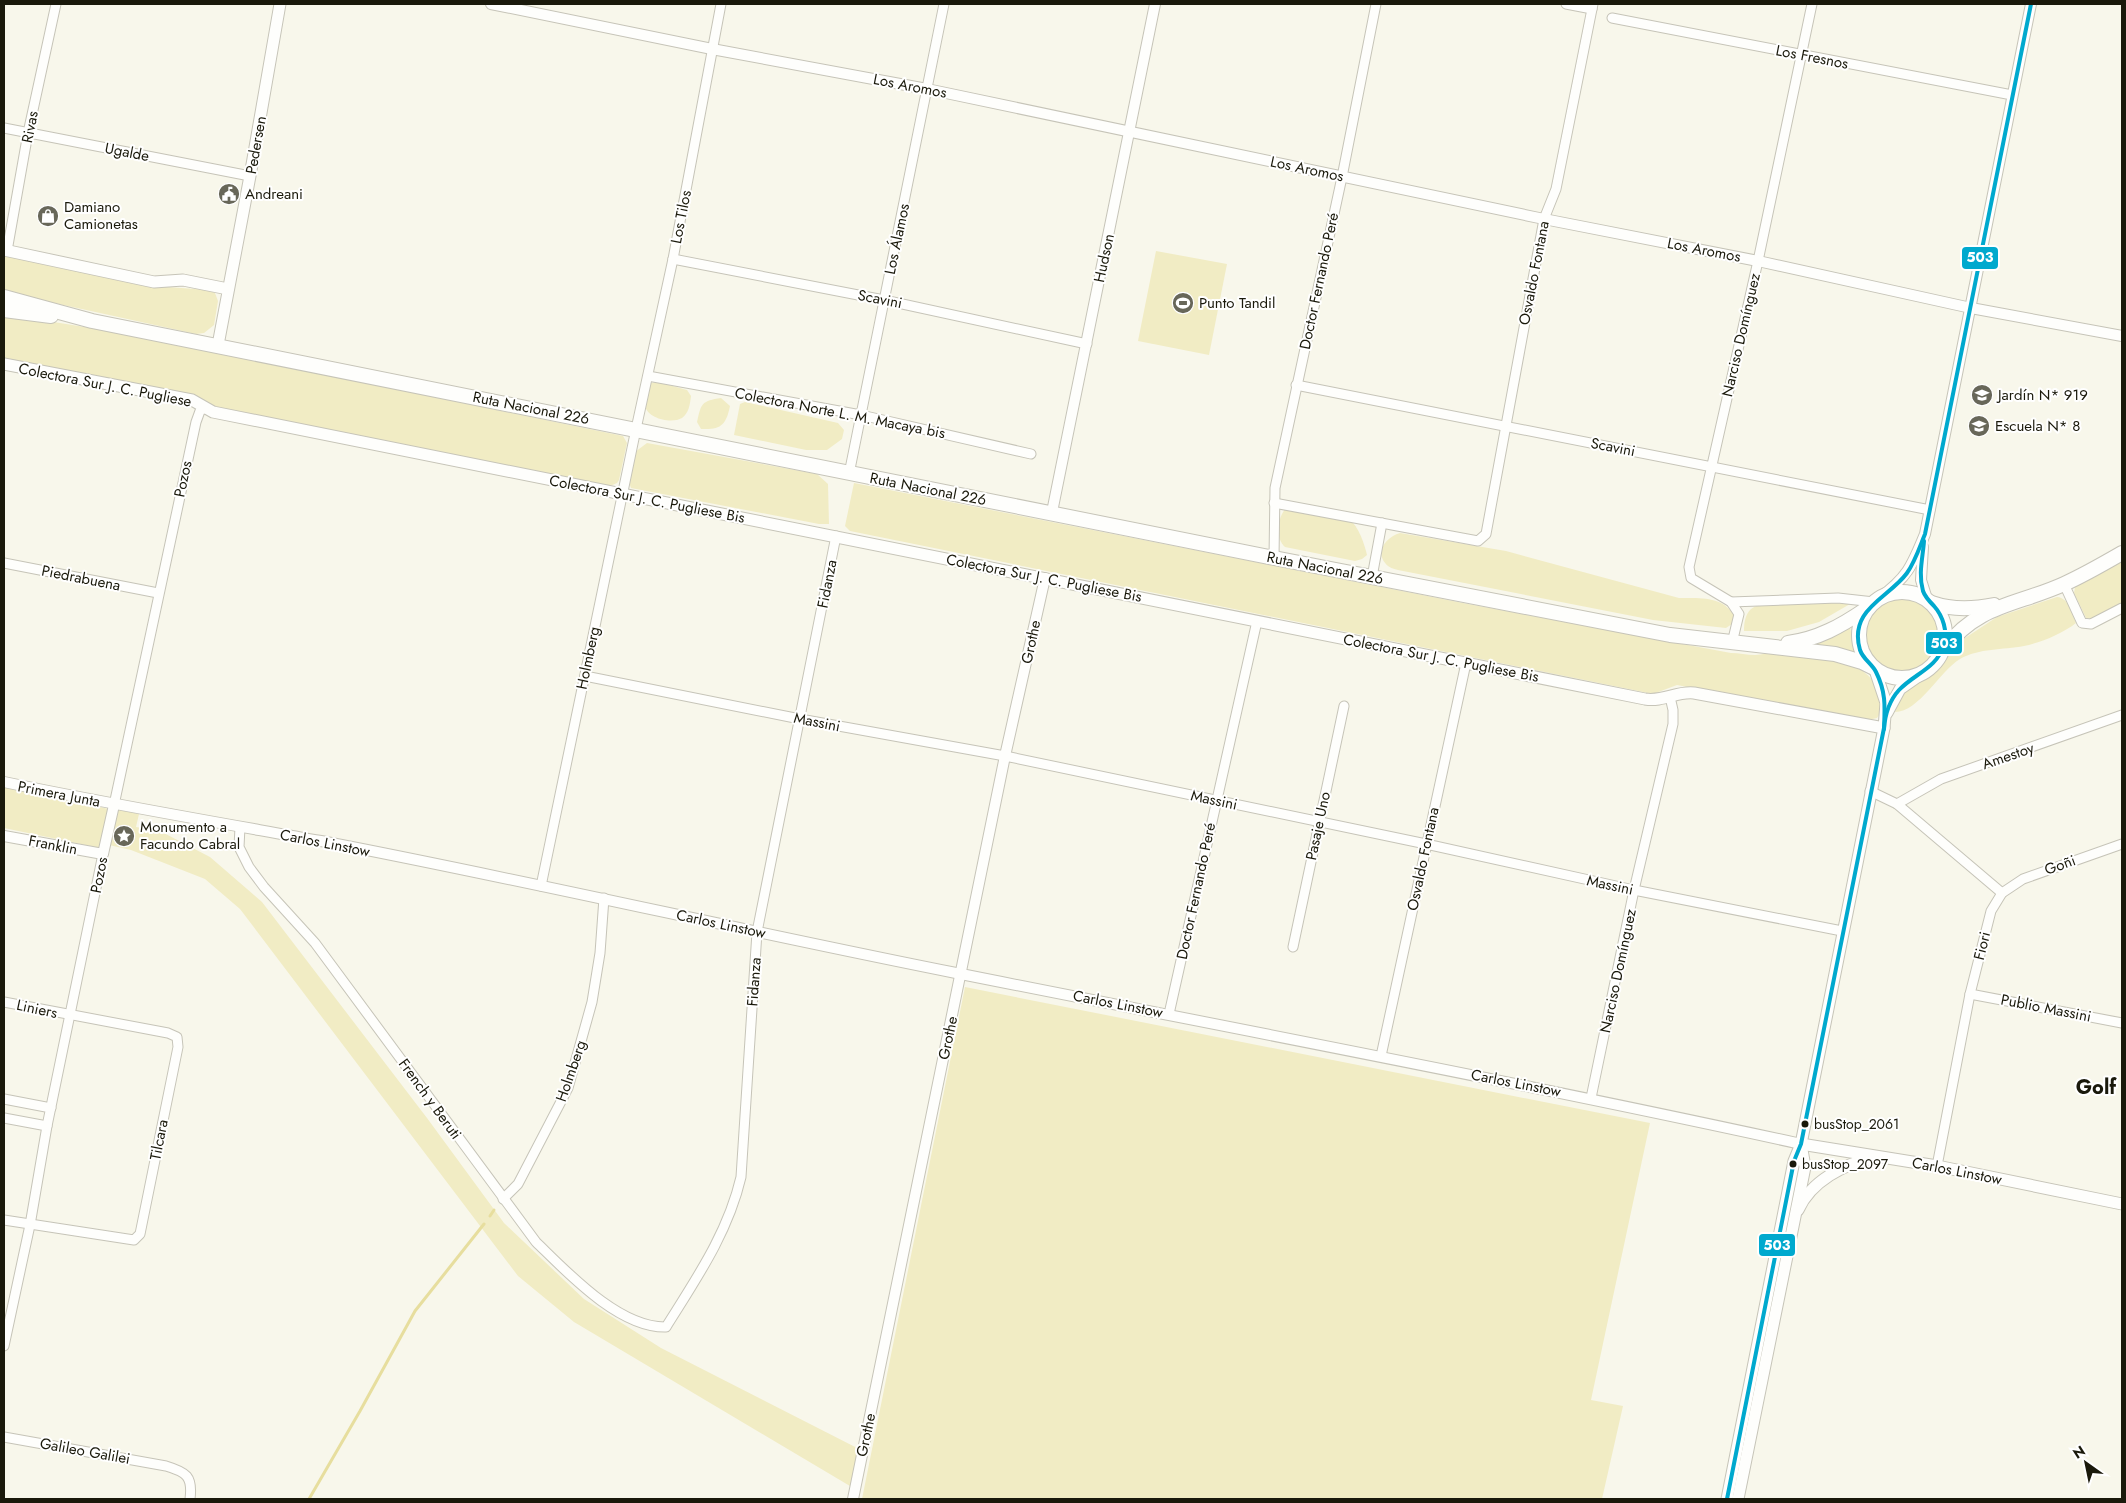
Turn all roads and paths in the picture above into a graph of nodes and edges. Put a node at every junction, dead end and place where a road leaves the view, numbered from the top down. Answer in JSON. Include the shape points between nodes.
{"nodes":[{"id":1,"x":56,"y":4,"type":"edge"},
{"id":2,"x":280,"y":4,"type":"edge"},
{"id":3,"x":491,"y":4,"type":"edge"},
{"id":4,"x":721,"y":4,"type":"edge"},
{"id":5,"x":944,"y":4,"type":"edge"},
{"id":6,"x":1155,"y":4,"type":"edge"},
{"id":7,"x":1376,"y":4,"type":"edge"},
{"id":8,"x":1566,"y":4,"type":"edge"},
{"id":9,"x":1812,"y":4,"type":"edge"},
{"id":10,"x":2031,"y":4,"type":"edge"},
{"id":11,"x":1592,"y":6,"type":"edge"},
{"id":12,"x":1612,"y":18,"type":"dead end"},
{"id":13,"x":712,"y":49,"type":"junction"},
{"id":14,"x":1802,"y":55,"type":"junction"},
{"id":15,"x":927,"y":89,"type":"junction"},
{"id":16,"x":2012,"y":95,"type":"junction"},
{"id":17,"x":4,"y":128,"type":"edge"},
{"id":18,"x":1130,"y":132,"type":"junction"},
{"id":19,"x":28,"y":133,"type":"junction"},
{"id":20,"x":250,"y":176,"type":"junction"},
{"id":21,"x":1342,"y":177,"type":"junction"},
{"id":22,"x":1544,"y":219,"type":"junction"},
{"id":23,"x":5,"y":250,"type":"edge"},
{"id":24,"x":673,"y":259,"type":"junction"},
{"id":25,"x":1758,"y":261,"type":"junction"},
{"id":26,"x":228,"y":289,"type":"junction"},
{"id":27,"x":4,"y":297,"type":"edge"},
{"id":28,"x":884,"y":300,"type":"junction"},
{"id":29,"x":1971,"y":308,"type":"junction"},
{"id":30,"x":4,"y":310,"type":"edge"},
{"id":31,"x":92,"y":321,"type":"junction"},
{"id":32,"x":2122,"y":336,"type":"edge"},
{"id":33,"x":1087,"y":344,"type":"junction"},
{"id":34,"x":218,"y":345,"type":"junction"},
{"id":35,"x":4,"y":364,"type":"edge"},
{"id":36,"x":648,"y":376,"type":"junction"},
{"id":37,"x":1296,"y":385,"type":"junction"},
{"id":38,"x":205,"y":408,"type":"junction"},
{"id":39,"x":861,"y":415,"type":"junction"},
{"id":40,"x":1504,"y":426,"type":"junction"},
{"id":41,"x":636,"y":429,"type":"junction"},
{"id":42,"x":1031,"y":454,"type":"dead end"},
{"id":43,"x":1711,"y":466,"type":"junction"},
{"id":44,"x":849,"y":474,"type":"junction"},
{"id":45,"x":622,"y":495,"type":"junction"},
{"id":46,"x":1274,"y":503,"type":"junction"},
{"id":47,"x":1930,"y":510,"type":"junction"},
{"id":48,"x":1052,"y":512,"type":"junction"},
{"id":49,"x":1382,"y":523,"type":"junction"},
{"id":50,"x":1924,"y":534,"type":"junction"},
{"id":51,"x":836,"y":536,"type":"junction"},
{"id":52,"x":2122,"y":553,"type":"edge"},
{"id":53,"x":1274,"y":558,"type":"junction"},
{"id":54,"x":4,"y":563,"type":"edge"},
{"id":55,"x":1372,"y":577,"type":"junction"},
{"id":56,"x":1045,"y":578,"type":"junction"},
{"id":57,"x":2064,"y":584,"type":"junction"},
{"id":58,"x":158,"y":593,"type":"junction"},
{"id":59,"x":1929,"y":601,"type":"junction"},
{"id":60,"x":1730,"y":602,"type":"junction"},
{"id":61,"x":2012,"y":602,"type":"junction"},
{"id":62,"x":1874,"y":603,"type":"junction"},
{"id":63,"x":2122,"y":608,"type":"edge"},
{"id":64,"x":1257,"y":621,"type":"junction"},
{"id":65,"x":1732,"y":643,"type":"junction"},
{"id":66,"x":1765,"y":645,"type":"junction"},
{"id":67,"x":1940,"y":655,"type":"junction"},
{"id":68,"x":1466,"y":663,"type":"junction"},
{"id":69,"x":1874,"y":669,"type":"junction"},
{"id":70,"x":1924,"y":673,"type":"junction"},
{"id":71,"x":585,"y":676,"type":"junction"},
{"id":72,"x":1670,"y":697,"type":"junction"},
{"id":73,"x":1344,"y":706,"type":"dead end"},
{"id":74,"x":2122,"y":716,"type":"edge"},
{"id":75,"x":800,"y":719,"type":"junction"},
{"id":76,"x":1884,"y":724,"type":"junction"},
{"id":77,"x":1005,"y":756,"type":"junction"},
{"id":78,"x":4,"y":782,"type":"edge"},
{"id":79,"x":1870,"y":791,"type":"junction"},
{"id":80,"x":1216,"y":801,"type":"junction"},
{"id":81,"x":1897,"y":804,"type":"junction"},
{"id":82,"x":114,"y":805,"type":"junction"},
{"id":83,"x":1319,"y":821,"type":"junction"},
{"id":84,"x":240,"y":827,"type":"junction"},
{"id":85,"x":4,"y":836,"type":"edge"},
{"id":86,"x":1426,"y":844,"type":"junction"},
{"id":87,"x":2122,"y":844,"type":"edge"},
{"id":88,"x":103,"y":854,"type":"junction"},
{"id":89,"x":542,"y":886,"type":"junction"},
{"id":90,"x":1634,"y":890,"type":"junction"},
{"id":91,"x":2002,"y":893,"type":"junction"},
{"id":92,"x":604,"y":898,"type":"junction"},
{"id":93,"x":1842,"y":931,"type":"junction"},
{"id":94,"x":757,"y":932,"type":"junction"},
{"id":95,"x":1293,"y":946,"type":"dead end"},
{"id":96,"x":961,"y":974,"type":"junction"},
{"id":97,"x":1970,"y":994,"type":"junction"},
{"id":98,"x":4,"y":1002,"type":"edge"},
{"id":99,"x":1169,"y":1014,"type":"junction"},
{"id":100,"x":71,"y":1016,"type":"junction"},
{"id":101,"x":2122,"y":1023,"type":"edge"},
{"id":102,"x":177,"y":1037,"type":"joint"},
{"id":103,"x":1380,"y":1056,"type":"junction"},
{"id":104,"x":1591,"y":1098,"type":"junction"},
{"id":105,"x":4,"y":1100,"type":"edge"},
{"id":106,"x":51,"y":1108,"type":"junction"},
{"id":107,"x":4,"y":1118,"type":"edge"},
{"id":108,"x":47,"y":1126,"type":"junction"},
{"id":109,"x":1801,"y":1144,"type":"junction"},
{"id":110,"x":1879,"y":1157,"type":"junction"},
{"id":111,"x":1937,"y":1166,"type":"junction"},
{"id":112,"x":503,"y":1199,"type":"junction"},
{"id":113,"x":2122,"y":1204,"type":"edge"},
{"id":114,"x":4,"y":1220,"type":"edge"},
{"id":115,"x":1793,"y":1221,"type":"junction"},
{"id":116,"x":30,"y":1225,"type":"junction"},
{"id":117,"x":666,"y":1327,"type":"joint"},
{"id":118,"x":4,"y":1346,"type":"edge"},
{"id":119,"x":4,"y":1437,"type":"edge"},
{"id":120,"x":190,"y":1499,"type":"edge"},
{"id":121,"x":853,"y":1499,"type":"edge"},
{"id":122,"x":1727,"y":1499,"type":"edge"},
{"id":123,"x":1738,"y":1499,"type":"edge"}],
"edges":[{"from":1,"to":19,"type":"street","name":"Rivas"},
{"from":2,"to":20,"type":"main road","name":"Pedersen"},
{"from":3,"to":13,"type":"street","name":"Los Aromos"},
{"from":4,"to":13,"type":"street","name":"Los Tilos"},
{"from":5,"to":15,"type":"street","name":"Los Álamos"},
{"from":6,"to":18,"type":"street","name":"Hudson"},
{"from":7,"to":21,"type":"street","name":"Doctor Fernando Peré"},
{"from":8,"to":11,"type":"street"},
{"from":9,"to":14,"type":"street","name":"Narciso Domínguez"},
{"from":10,"to":16,"type":"street"},
{"from":11,"to":22,"type":"street","name":"Osvaldo Fontana","via":[[1556,189]]},
{"from":12,"to":14,"type":"street","name":"Los Fresnos"},
{"from":13,"to":15,"type":"street","name":"Los Aromos"},
{"from":13,"to":24,"type":"street","name":"Los Tilos"},
{"from":14,"to":16,"type":"street","name":"Los Fresnos"},
{"from":14,"to":25,"type":"street","name":"Narciso Domínguez"},
{"from":15,"to":18,"type":"street","name":"Los Aromos"},
{"from":15,"to":28,"type":"street","name":"Los Álamos"},
{"from":16,"to":29,"type":"street"},
{"from":17,"to":19,"type":"street","name":"Ugalde"},
{"from":18,"to":21,"type":"street","name":"Los Aromos"},
{"from":18,"to":33,"type":"street","name":"Hudson"},
{"from":19,"to":20,"type":"street","name":"Ugalde"},
{"from":19,"to":23,"type":"street","name":"Rivas"},
{"from":20,"to":26,"type":"main road","name":"Pedersen"},
{"from":21,"to":22,"type":"street","name":"Los Aromos"},
{"from":21,"to":37,"type":"street","name":"Doctor Fernando Peré"},
{"from":22,"to":25,"type":"street","name":"Los Aromos"},
{"from":22,"to":40,"type":"street","name":"Osvaldo Fontana"},
{"from":23,"to":26,"type":"main road","via":[[154,282],[183,280]]},
{"from":24,"to":28,"type":"street","name":"Scavini"},
{"from":24,"to":36,"type":"street","name":"Los Tilos"},
{"from":25,"to":29,"type":"street","name":"Los Aromos"},
{"from":25,"to":43,"type":"street","name":"Narciso Domínguez"},
{"from":26,"to":34,"type":"main road","name":"Pedersen"},
{"from":27,"to":31,"type":"highway","name":"Ruta Nacional 226"},
{"from":28,"to":33,"type":"street","name":"Scavini"},
{"from":28,"to":39,"type":"street","name":"Los Álamos"},
{"from":29,"to":32,"type":"street","name":"Los Aromos"},
{"from":29,"to":47,"type":"street"},
{"from":30,"to":31,"type":"highway","name":"Ruta Nacional 226"},
{"from":31,"to":34,"type":"highway","name":"Ruta Nacional 226"},
{"from":33,"to":48,"type":"street","name":"Hudson"},
{"from":34,"to":41,"type":"highway","name":"Ruta Nacional 226"},
{"from":35,"to":38,"type":"main road","name":"Colectora Sur J. C. Pugliese","via":[[192,400]]},
{"from":36,"to":39,"type":"street","name":"Colectora Norte L. M. Macaya bis"},
{"from":36,"to":41,"type":"street","name":"Los Tilos"},
{"from":37,"to":40,"type":"street","name":"Scavini"},
{"from":37,"to":46,"type":"street","name":"Doctor Fernando Peré"},
{"from":38,"to":45,"type":"main road","name":"Colectora Sur J. C. Pugliese Bis"},
{"from":38,"to":58,"type":"street","name":"Pozos","via":[[200,411],[196,422]]},
{"from":39,"to":42,"type":"street","name":"Colectora Norte L. M. Macaya bis"},
{"from":39,"to":44,"type":"street","name":"Los Álamos"},
{"from":40,"to":43,"type":"street","name":"Scavini"},
{"from":40,"to":49,"type":"street","name":"Osvaldo Fontana","via":[[1486,534],[1478,540]]},
{"from":41,"to":44,"type":"highway","name":"Ruta Nacional 226"},
{"from":41,"to":45,"type":"street","name":"Holmberg"},
{"from":43,"to":47,"type":"street","name":"Scavini"},
{"from":43,"to":60,"type":"street","name":"Narciso Domínguez","via":[[1689,567],[1691,578]]},
{"from":44,"to":48,"type":"highway","name":"Ruta Nacional 226"},
{"from":45,"to":51,"type":"main road","name":"Colectora Sur J. C. Pugliese Bis"},
{"from":45,"to":71,"type":"street","name":"Holmberg"},
{"from":46,"to":49,"type":"street"},
{"from":46,"to":53,"type":"street","name":"Doctor Fernando Peré"},
{"from":47,"to":50,"type":"street"},
{"from":48,"to":53,"type":"highway","name":"Ruta Nacional 226"},
{"from":49,"to":55,"type":"street"},
{"from":50,"to":59,"type":"street","via":[[1921,580]]},
{"from":50,"to":62,"type":"street","via":[[1908,572]]},
{"from":51,"to":56,"type":"main road","name":"Colectora Sur J. C. Pugliese Bis"},
{"from":51,"to":75,"type":"street","name":"Fidanza"},
{"from":52,"to":57,"type":"highway","name":"Ruta Nacional 226"},
{"from":53,"to":55,"type":"highway","name":"Ruta Nacional 226"},
{"from":54,"to":58,"type":"street","name":"Piedrabuena"},
{"from":55,"to":65,"type":"highway","name":"Ruta Nacional 226","via":[[1670,635]]},
{"from":56,"to":64,"type":"main road","name":"Colectora Sur J. C. Pugliese Bis"},
{"from":56,"to":77,"type":"street","name":"Grothe"},
{"from":57,"to":61,"type":"highway","name":"Ruta Nacional 226"},
{"from":57,"to":63,"type":"street","via":[[2082,623],[2091,624]]},
{"from":58,"to":82,"type":"street","name":"Pozos"},
{"from":59,"to":61,"type":"highway","name":"Ruta Nacional 226","via":[[1946,607],[1969,608]]},
{"from":59,"to":62,"type":"highway","name":"Ruta Nacional 226","via":[[1903,592],[1890,593]]},
{"from":59,"to":67,"type":"highway","name":"Ruta Nacional 226","via":[[1941,617],[1946,633]]},
{"from":60,"to":62,"type":"street","via":[[1838,598]]},
{"from":60,"to":65,"type":"street","via":[[1739,614]]},
{"from":61,"to":67,"type":"highway","name":"Ruta Nacional 226","via":[[1960,629]]},
{"from":62,"to":66,"type":"highway","name":"Ruta Nacional 226","via":[[1841,626],[1812,638]]},
{"from":62,"to":69,"type":"highway","via":[[1859,626],[1858,638],[1863,654]]},
{"from":64,"to":68,"type":"main road","name":"Colectora Sur J. C. Pugliese Bis"},
{"from":64,"to":80,"type":"street","name":"Doctor Fernando Peré"},
{"from":65,"to":66,"type":"highway","name":"Ruta Nacional 226"},
{"from":66,"to":69,"type":"highway","name":"Ruta Nacional 226","via":[[1835,654]]},
{"from":67,"to":70,"type":"highway","name":"Ruta Nacional 226"},
{"from":68,"to":72,"type":"main road","name":"Colectora Sur J. C. Pugliese Bis","via":[[1645,699]]},
{"from":68,"to":86,"type":"street","name":"Osvaldo Fontana"},
{"from":69,"to":70,"type":"highway","name":"Ruta Nacional 226","via":[[1900,679]]},
{"from":69,"to":76,"type":"main road","via":[[1885,697]]},
{"from":70,"to":76,"type":"main road","via":[[1900,690],[1892,701]]},
{"from":71,"to":75,"type":"street","name":"Massini"},
{"from":71,"to":89,"type":"street","name":"Holmberg"},
{"from":72,"to":76,"type":"main road","name":"Colectora Sur J. C. Pugliese Bis","via":[[1694,692]]},
{"from":72,"to":90,"type":"street","name":"Narciso Domínguez","via":[[1673,724]]},
{"from":73,"to":83,"type":"street","name":"Pasaje Uno"},
{"from":74,"to":81,"type":"street","name":"Amestoy","via":[[1940,779]]},
{"from":75,"to":77,"type":"street","name":"Massini"},
{"from":75,"to":94,"type":"street","name":"Fidanza"},
{"from":76,"to":79,"type":"main road"},
{"from":77,"to":80,"type":"street","name":"Massini"},
{"from":77,"to":96,"type":"street","name":"Grothe"},
{"from":78,"to":82,"type":"street","name":"Primera Junta"},
{"from":79,"to":81,"type":"street"},
{"from":79,"to":93,"type":"main road"},
{"from":80,"to":83,"type":"street","name":"Massini"},
{"from":80,"to":99,"type":"street","name":"Doctor Fernando Peré"},
{"from":81,"to":91,"type":"street"},
{"from":82,"to":84,"type":"street","name":"Carlos Linstow"},
{"from":82,"to":88,"type":"street","name":"Pozos"},
{"from":83,"to":86,"type":"street","name":"Massini"},
{"from":83,"to":95,"type":"street","name":"Pasaje Uno"},
{"from":84,"to":89,"type":"street","name":"Carlos Linstow"},
{"from":84,"to":112,"type":"street","name":"French y Beruti","via":[[239,847],[249,867],[315,943]]},
{"from":85,"to":88,"type":"street","name":"Franklin"},
{"from":86,"to":90,"type":"street","name":"Massini"},
{"from":86,"to":103,"type":"street","name":"Osvaldo Fontana"},
{"from":87,"to":91,"type":"street","name":"Goñi","via":[[2023,878]]},
{"from":88,"to":100,"type":"street","name":"Pozos"},
{"from":89,"to":92,"type":"street","name":"Carlos Linstow"},
{"from":90,"to":93,"type":"street","name":"Massini"},
{"from":90,"to":104,"type":"street","name":"Narciso Domínguez"},
{"from":91,"to":97,"type":"street","name":"Fiori","via":[[1991,911]]},
{"from":92,"to":94,"type":"street","name":"Carlos Linstow"},
{"from":92,"to":112,"type":"street","name":"Holmberg","via":[[592,1002],[568,1088],[518,1184]]},
{"from":93,"to":109,"type":"main road"},
{"from":94,"to":96,"type":"street","name":"Carlos Linstow"},
{"from":94,"to":117,"type":"street","name":"Fidanza","via":[[738,1192],[714,1250]]},
{"from":96,"to":99,"type":"street","name":"Carlos Linstow"},
{"from":96,"to":121,"type":"street","name":"Grothe"},
{"from":97,"to":101,"type":"street","name":"Publio Massini"},
{"from":97,"to":111,"type":"street","name":"Fiori"},
{"from":98,"to":100,"type":"street","name":"Liniers"},
{"from":99,"to":103,"type":"street","name":"Carlos Linstow"},
{"from":100,"to":102,"type":"street","name":"Liniers"},
{"from":100,"to":106,"type":"street","name":"Pozos"},
{"from":102,"to":116,"type":"street","name":"Tilcara","via":[[178,1047],[140,1234],[134,1240]]},
{"from":103,"to":104,"type":"street","name":"Carlos Linstow"},
{"from":104,"to":109,"type":"street","name":"Carlos Linstow"},
{"from":105,"to":106,"type":"street"},
{"from":106,"to":108,"type":"street","name":"Pozos"},
{"from":107,"to":108,"type":"street"},
{"from":108,"to":116,"type":"street","name":"Pozos"},
{"from":109,"to":110,"type":"main road","name":"Carlos Linstow"},
{"from":109,"to":115,"type":"main road","via":[[1805,1167]]},
{"from":109,"to":122,"type":"main road","via":[[1794,1161]]},
{"from":110,"to":111,"type":"main road","name":"Carlos Linstow"},
{"from":110,"to":115,"type":"main road","via":[[1851,1164],[1825,1178],[1806,1198]]},
{"from":111,"to":113,"type":"main road","name":"Carlos Linstow"},
{"from":112,"to":117,"type":"street","name":"French y Beruti","via":[[536,1242],[612,1308],[652,1327]]},
{"from":114,"to":116,"type":"street"},
{"from":115,"to":123,"type":"main road"},
{"from":116,"to":118,"type":"street","name":"Pozos"},
{"from":119,"to":120,"type":"street","name":"Galileo Galilei","via":[[182,1471],[189,1480]]}]}
